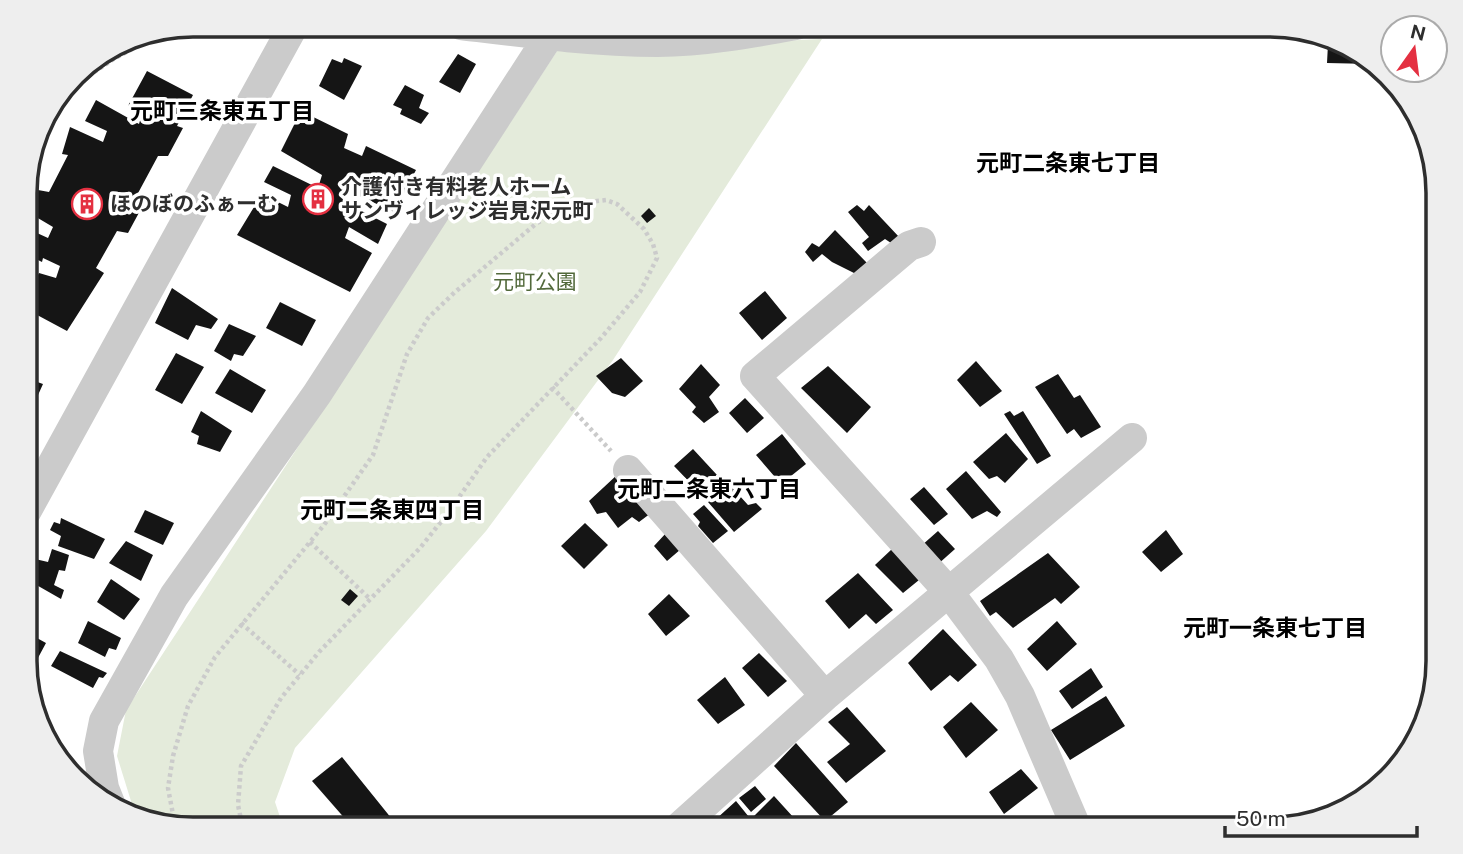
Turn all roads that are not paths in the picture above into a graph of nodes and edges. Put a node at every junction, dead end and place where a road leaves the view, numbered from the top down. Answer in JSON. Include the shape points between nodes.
{"nodes":[{"id":1,"x":287,"y":37,"type":"edge"},
{"id":2,"x":548,"y":37,"type":"edge"},
{"id":3,"x":568,"y":37,"type":"edge"},
{"id":4,"x":707,"y":37,"type":"edge"},
{"id":5,"x":921,"y":242,"type":"dead end"},
{"id":6,"x":1132,"y":438,"type":"dead end"},
{"id":7,"x":628,"y":470,"type":"road end"},
{"id":8,"x":37,"y":492,"type":"edge"},
{"id":9,"x":948,"y":591,"type":"junction"},
{"id":10,"x":825,"y":696,"type":"junction"},
{"id":11,"x":105,"y":790,"type":"edge"},
{"id":12,"x":690,"y":817,"type":"edge"},
{"id":13,"x":1072,"y":817,"type":"edge"}],
"edges":[{"from":1,"to":8,"type":"street"},
{"from":2,"to":11,"type":"street","via":[[317,394],[174,596],[104,721],[99,751]]},
{"from":3,"to":4,"type":"street","via":[[660,42]]},
{"from":5,"to":9,"type":"street","via":[[909,246],[755,376]]},
{"from":6,"to":9,"type":"street"},
{"from":7,"to":10,"type":"street"},
{"from":9,"to":10,"type":"street"},
{"from":9,"to":13,"type":"street","via":[[999,659],[1020,696]]},
{"from":10,"to":12,"type":"street"}]}
